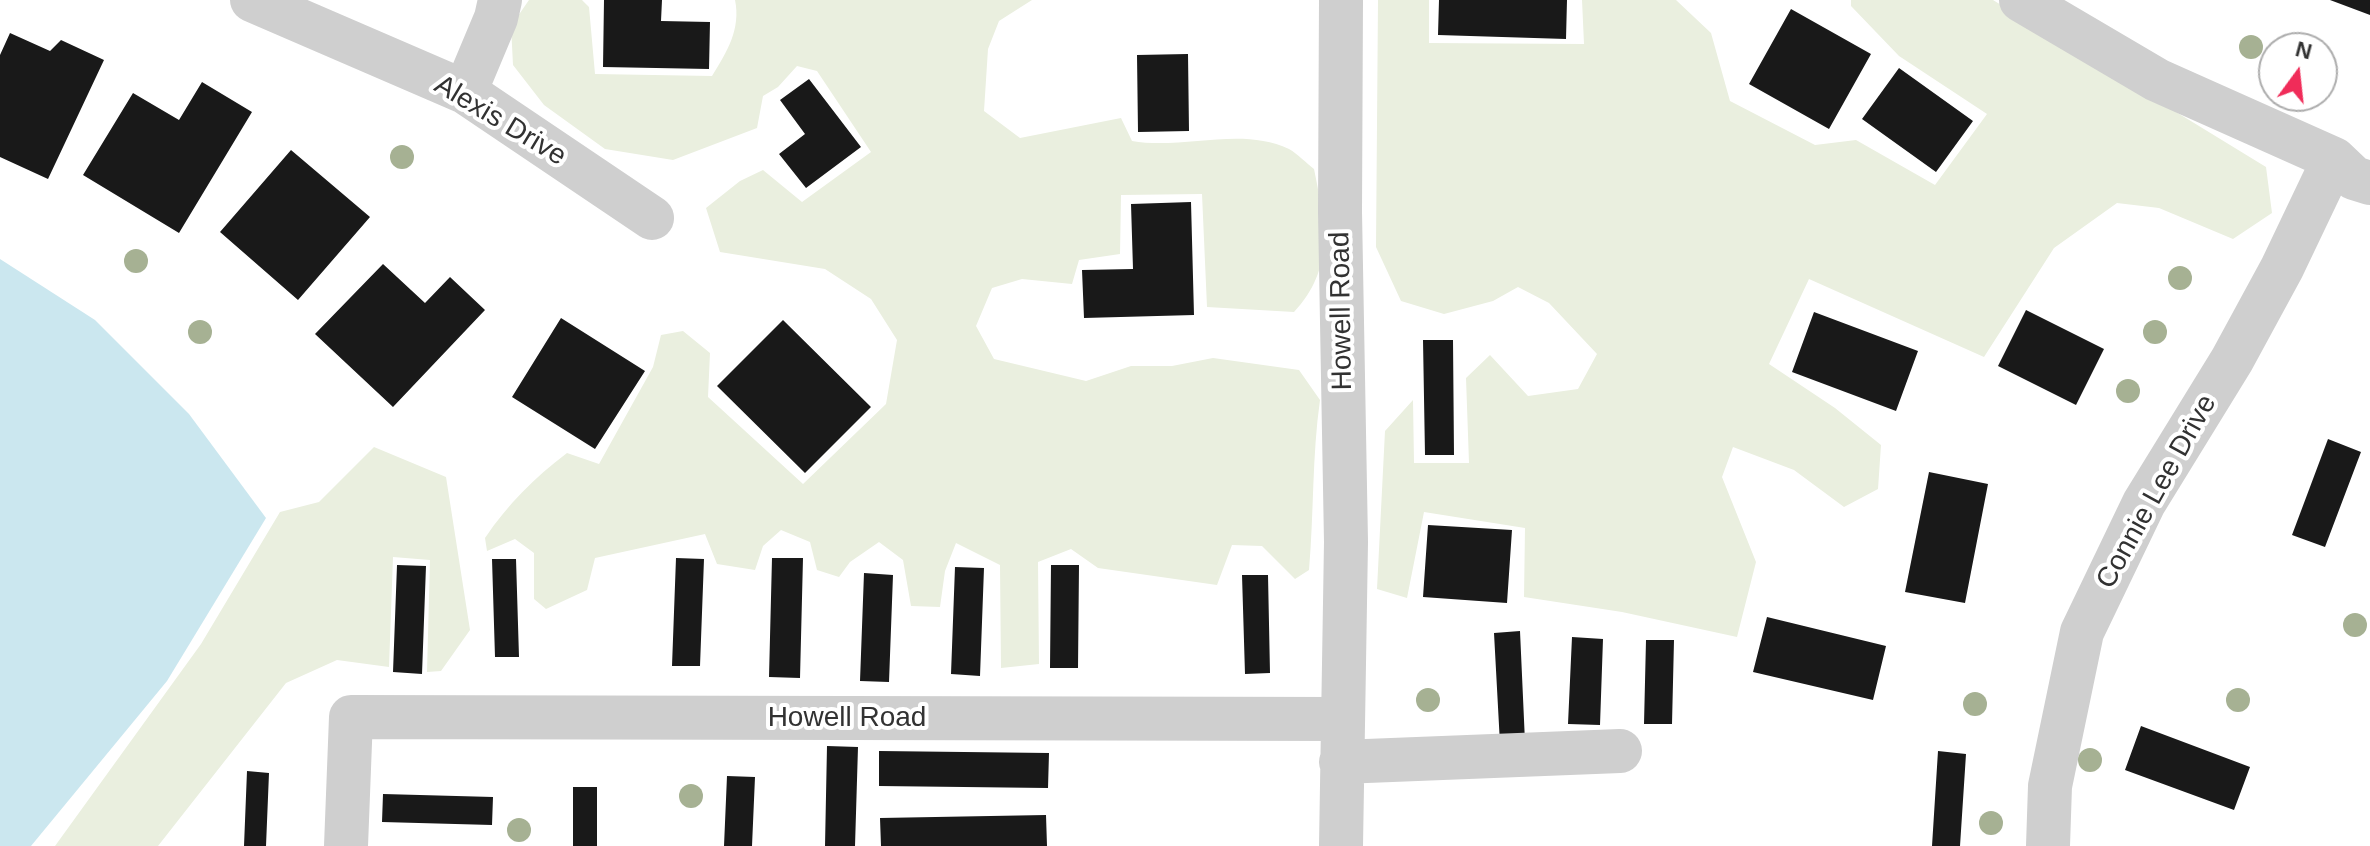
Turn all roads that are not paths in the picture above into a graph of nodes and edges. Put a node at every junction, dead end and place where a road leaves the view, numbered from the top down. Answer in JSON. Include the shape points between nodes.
{"nodes":[{"id":1,"x":252,"y":0,"type":"edge"},
{"id":2,"x":500,"y":0,"type":"edge"},
{"id":3,"x":1341,"y":0,"type":"edge"},
{"id":4,"x":2021,"y":0,"type":"edge"},
{"id":5,"x":465,"y":92,"type":"junction"},
{"id":6,"x":2334,"y":159,"type":"junction"},
{"id":7,"x":2370,"y":183,"type":"edge"},
{"id":8,"x":652,"y":218,"type":"dead end"},
{"id":9,"x":1342,"y":719,"type":"junction"},
{"id":10,"x":1620,"y":751,"type":"dead end"},
{"id":11,"x":1341,"y":762,"type":"junction"},
{"id":12,"x":346,"y":846,"type":"edge"},
{"id":13,"x":1341,"y":846,"type":"edge"},
{"id":14,"x":2048,"y":846,"type":"edge"}],
"edges":[{"from":1,"to":5,"type":"street","name":"Alexis Drive"},
{"from":2,"to":5,"type":"street"},
{"from":3,"to":9,"type":"street","name":"Howell Road","via":[[1346,542]]},
{"from":4,"to":6,"type":"street","via":[[2157,80]]},
{"from":5,"to":8,"type":"street","name":"Alexis Drive"},
{"from":6,"to":7,"type":"street","via":[[2354,178]]},
{"from":6,"to":14,"type":"street","name":"Connie Lee Drive","via":[[2232,360],[2144,503],[2082,632],[2050,786]]},
{"from":9,"to":11,"type":"street","name":"Howell Road"},
{"from":9,"to":12,"type":"street","name":"Howell Road","via":[[351,717]]},
{"from":10,"to":11,"type":"street"},
{"from":11,"to":13,"type":"street","name":"Howell Road"}]}
